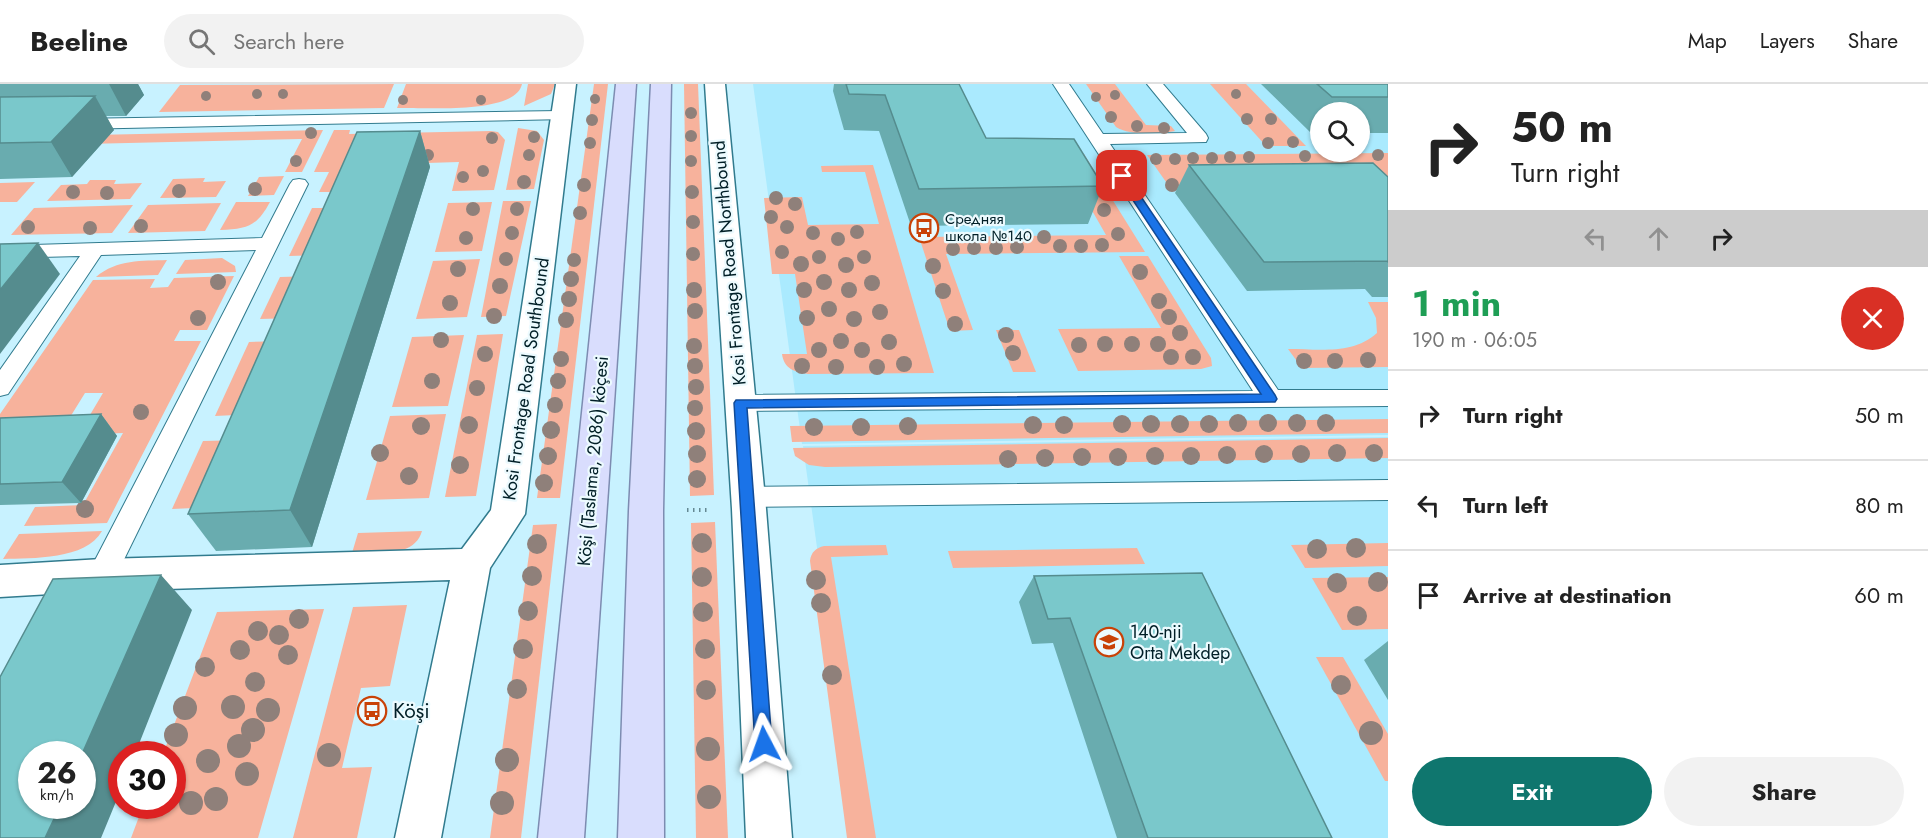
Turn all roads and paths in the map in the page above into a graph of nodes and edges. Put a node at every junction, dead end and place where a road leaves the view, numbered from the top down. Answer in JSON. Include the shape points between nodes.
{"nodes":[{"id":1,"x":566,"y":84,"type":"edge"},
{"id":2,"x":626,"y":84,"type":"edge"},
{"id":3,"x":661,"y":84,"type":"edge"},
{"id":4,"x":715,"y":84,"type":"edge"},
{"id":5,"x":1061,"y":84,"type":"edge"},
{"id":6,"x":1155,"y":84,"type":"edge"},
{"id":7,"x":560,"y":116,"type":"junction"},
{"id":8,"x":60,"y":124,"type":"edge"},
{"id":9,"x":1097,"y":139,"type":"junction"},
{"id":10,"x":299,"y":184,"type":"dead end"},
{"id":11,"x":269,"y":244,"type":"junction"},
{"id":12,"x":95,"y":249,"type":"junction"},
{"id":13,"x":0,"y":252,"type":"edge"},
{"id":14,"x":0,"y":388,"type":"edge"},
{"id":15,"x":1388,"y":398,"type":"edge"},
{"id":16,"x":1271,"y":399,"type":"junction"},
{"id":17,"x":741,"y":403,"type":"junction"},
{"id":18,"x":1388,"y":490,"type":"edge"},
{"id":19,"x":748,"y":498,"type":"junction"},
{"id":20,"x":472,"y":564,"type":"junction"},
{"id":21,"x":102,"y":575,"type":"junction"},
{"id":22,"x":4,"y":587,"type":"edge"},
{"id":23,"x":418,"y":838,"type":"edge"},
{"id":24,"x":561,"y":838,"type":"edge"},
{"id":25,"x":641,"y":838,"type":"edge"},
{"id":26,"x":769,"y":838,"type":"edge"}],
"edges":[{"from":1,"to":7,"type":"street","name":"Kosi Frontage Road Southbound"},
{"from":2,"to":24,"type":"main road","name":"Köşi (Taslama, 2086) köçesi"},
{"from":3,"to":25,"type":"main road","via":[[646,511]]},
{"from":4,"to":17,"type":"street","name":"Kosi Frontage Road Northbound"},
{"from":5,"to":9,"type":"lane"},
{"from":6,"to":9,"type":"lane","via":[[1200,138]]},
{"from":7,"to":8,"type":"lane"},
{"from":7,"to":20,"type":"street","name":"Kosi Frontage Road Southbound","via":[[508,514]]},
{"from":9,"to":16,"type":"lane"},
{"from":10,"to":11,"type":"lane"},
{"from":11,"to":12,"type":"lane"},
{"from":11,"to":21,"type":"lane"},
{"from":12,"to":13,"type":"lane"},
{"from":12,"to":14,"type":"lane"},
{"from":15,"to":16,"type":"lane"},
{"from":16,"to":17,"type":"lane"},
{"from":17,"to":19,"type":"street","name":"Kosi Frontage Road Northbound"},
{"from":18,"to":19,"type":"lane"},
{"from":19,"to":26,"type":"street","name":"Kosi Frontage Road Northbound"},
{"from":20,"to":21,"type":"street"},
{"from":20,"to":23,"type":"street","name":"Kosi Frontage Road Southbound"},
{"from":21,"to":22,"type":"street"}]}
